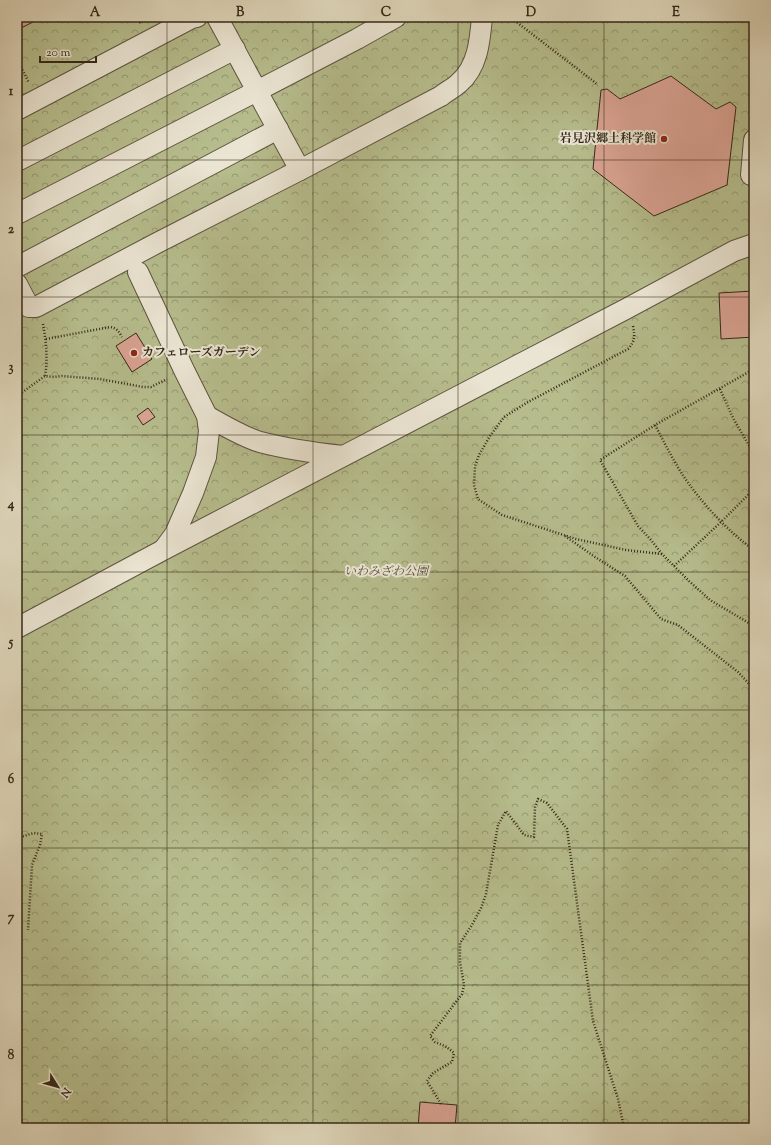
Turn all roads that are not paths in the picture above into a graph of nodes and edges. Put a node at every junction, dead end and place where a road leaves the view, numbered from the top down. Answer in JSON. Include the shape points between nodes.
{"nodes":[{"id":1,"x":197,"y":17,"type":"edge"},
{"id":2,"x":217,"y":17,"type":"edge"},
{"id":3,"x":396,"y":17,"type":"edge"},
{"id":4,"x":482,"y":17,"type":"edge"},
{"id":5,"x":235,"y":49,"type":"junction"},
{"id":6,"x":257,"y":91,"type":"junction"},
{"id":7,"x":17,"y":110,"type":"edge"},
{"id":8,"x":278,"y":129,"type":"junction"},
{"id":9,"x":754,"y":140,"type":"edge"},
{"id":10,"x":17,"y":161,"type":"edge"},
{"id":11,"x":300,"y":170,"type":"junction"},
{"id":12,"x":751,"y":175,"type":"dead end"},
{"id":13,"x":17,"y":214,"type":"edge"},
{"id":14,"x":754,"y":244,"type":"edge"},
{"id":15,"x":17,"y":267,"type":"edge"},
{"id":16,"x":138,"y":272,"type":"dead end"},
{"id":17,"x":17,"y":284,"type":"edge"},
{"id":18,"x":207,"y":416,"type":"junction"},
{"id":19,"x":343,"y":456,"type":"junction"},
{"id":20,"x":163,"y":550,"type":"junction"},
{"id":21,"x":17,"y":628,"type":"edge"}],
"edges":[{"from":1,"to":7,"type":"lane"},
{"from":2,"to":5,"type":"lane"},
{"from":3,"to":6,"type":"lane"},
{"from":4,"to":11,"type":"lane","via":[[477,53],[470,70],[460,82],[441,96]]},
{"from":5,"to":6,"type":"lane"},
{"from":5,"to":10,"type":"lane"},
{"from":6,"to":8,"type":"lane"},
{"from":6,"to":13,"type":"lane"},
{"from":8,"to":11,"type":"lane"},
{"from":8,"to":15,"type":"lane"},
{"from":9,"to":12,"type":"lane"},
{"from":11,"to":17,"type":"lane","via":[[36,307],[29,307]]},
{"from":14,"to":19,"type":"lane","via":[[734,251]]},
{"from":16,"to":18,"type":"lane"},
{"from":18,"to":19,"type":"lane","via":[[259,442]]},
{"from":18,"to":20,"type":"lane","via":[[209,431],[206,457],[175,534]]},
{"from":19,"to":20,"type":"lane"},
{"from":20,"to":21,"type":"lane"}]}
